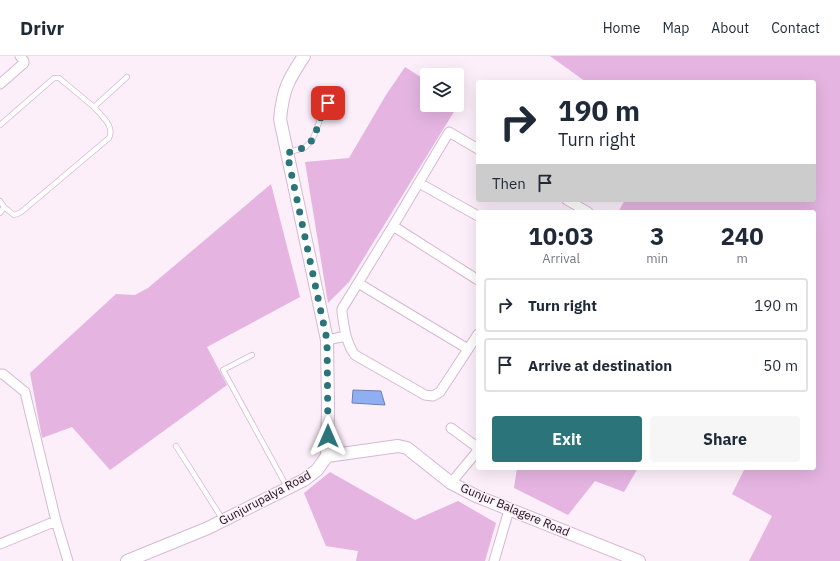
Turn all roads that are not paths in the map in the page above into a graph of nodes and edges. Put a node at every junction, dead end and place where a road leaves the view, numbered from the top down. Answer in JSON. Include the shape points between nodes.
{"nodes":[{"id":1,"x":20,"y":56,"type":"edge"},
{"id":2,"x":304,"y":56,"type":"edge"},
{"id":3,"x":127,"y":77,"type":"dead end"},
{"id":4,"x":0,"y":84,"type":"edge"},
{"id":5,"x":332,"y":98,"type":"dead end"},
{"id":6,"x":94,"y":107,"type":"junction"},
{"id":7,"x":0,"y":125,"type":"edge"},
{"id":8,"x":476,"y":148,"type":"edge"},
{"id":9,"x":287,"y":153,"type":"junction"},
{"id":10,"x":419,"y":183,"type":"junction"},
{"id":11,"x":0,"y":201,"type":"edge"},
{"id":12,"x":570,"y":202,"type":"edge"},
{"id":13,"x":4,"y":207,"type":"junction"},
{"id":14,"x":584,"y":210,"type":"edge"},
{"id":15,"x":0,"y":213,"type":"edge"},
{"id":16,"x":476,"y":215,"type":"edge"},
{"id":17,"x":393,"y":226,"type":"junction"},
{"id":18,"x":476,"y":279,"type":"edge"},
{"id":19,"x":358,"y":283,"type":"junction"},
{"id":20,"x":346,"y":336,"type":"junction"},
{"id":21,"x":476,"y":337,"type":"edge"},
{"id":22,"x":327,"y":340,"type":"junction"},
{"id":23,"x":468,"y":349,"type":"junction"},
{"id":24,"x":252,"y":355,"type":"dead end"},
{"id":25,"x":0,"y":374,"type":"edge"},
{"id":26,"x":452,"y":428,"type":"dead end"},
{"id":27,"x":476,"y":445,"type":"edge"},
{"id":28,"x":176,"y":446,"type":"dead end"},
{"id":29,"x":476,"y":454,"type":"edge"},
{"id":30,"x":327,"y":456,"type":"junction"},
{"id":31,"x":451,"y":483,"type":"junction"},
{"id":32,"x":288,"y":488,"type":"junction"},
{"id":33,"x":509,"y":510,"type":"junction"},
{"id":34,"x":56,"y":521,"type":"junction"},
{"id":35,"x":223,"y":521,"type":"junction"},
{"id":36,"x":0,"y":544,"type":"edge"},
{"id":37,"x":68,"y":561,"type":"edge"},
{"id":38,"x":127,"y":561,"type":"edge"},
{"id":39,"x":494,"y":561,"type":"edge"},
{"id":40,"x":639,"y":561,"type":"edge"}],
"edges":[{"from":1,"to":4,"type":"street","via":[[23,64]]},
{"from":2,"to":9,"type":"street","via":[[287,84],[282,100],[280,119]]},
{"from":3,"to":6,"type":"lane"},
{"from":5,"to":9,"type":"lane","via":[[324,109],[312,141],[304,148]]},
{"from":6,"to":7,"type":"lane","via":[[59,78],[54,78]]},
{"from":6,"to":13,"type":"lane","via":[[111,127],[109,138],[20,213],[14,215]]},
{"from":8,"to":10,"type":"street","via":[[448,132]]},
{"from":9,"to":22,"type":"street"},
{"from":10,"to":16,"type":"street"},
{"from":10,"to":17,"type":"street"},
{"from":11,"to":13,"type":"lane"},
{"from":12,"to":14,"type":"street"},
{"from":13,"to":15,"type":"lane"},
{"from":17,"to":18,"type":"street"},
{"from":17,"to":19,"type":"street"},
{"from":19,"to":20,"type":"street","via":[[342,309]]},
{"from":19,"to":23,"type":"street"},
{"from":20,"to":22,"type":"street"},
{"from":20,"to":23,"type":"street","via":[[355,355],[424,395],[433,396],[440,392]]},
{"from":21,"to":23,"type":"street"},
{"from":22,"to":30,"type":"street"},
{"from":24,"to":32,"type":"lane","via":[[223,370]]},
{"from":25,"to":34,"type":"street","via":[[25,392]]},
{"from":26,"to":27,"type":"street"},
{"from":28,"to":35,"type":"lane"},
{"from":29,"to":31,"type":"street"},
{"from":30,"to":31,"type":"street","name":"Gunjur Balagere Road","via":[[398,446],[407,448]]},
{"from":30,"to":32,"type":"street","name":"Gunjurupalya Road","via":[[317,470]]},
{"from":31,"to":33,"type":"street","name":"Gunjur Balagere Road"},
{"from":32,"to":35,"type":"street","name":"Gunjurupalya Road"},
{"from":33,"to":39,"type":"street"},
{"from":33,"to":40,"type":"street","name":"Gunjur Balagere Road"},
{"from":34,"to":36,"type":"street"},
{"from":34,"to":37,"type":"street"},
{"from":35,"to":38,"type":"street","name":"Gunjurupalya Road"}]}
